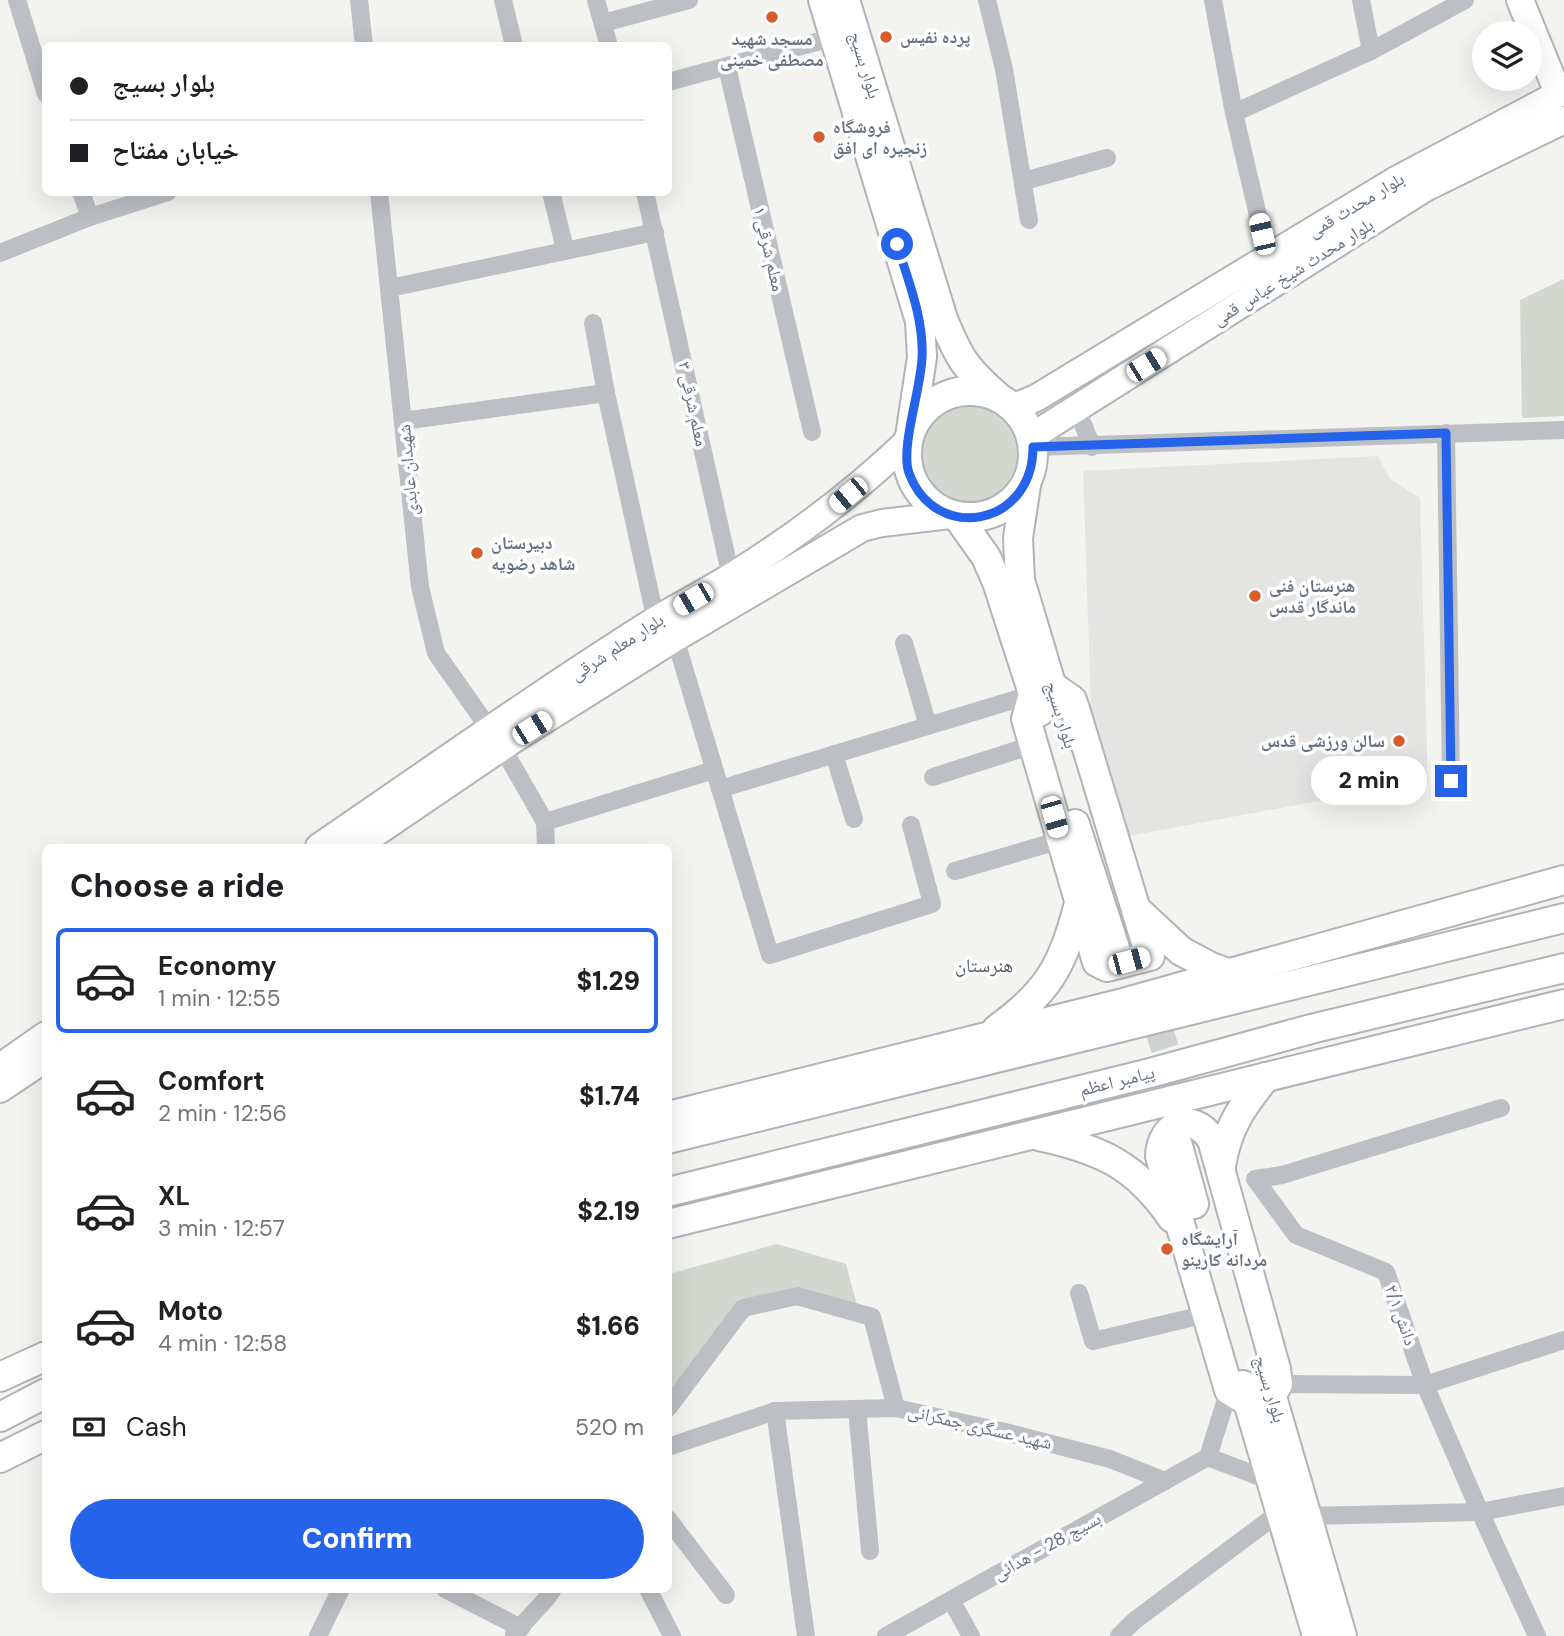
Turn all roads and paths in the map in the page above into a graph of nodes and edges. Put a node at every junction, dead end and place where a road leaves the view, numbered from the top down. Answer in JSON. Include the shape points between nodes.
{"nodes":[{"id":1,"x":359,"y":0,"type":"edge"},
{"id":2,"x":503,"y":0,"type":"edge"},
{"id":3,"x":596,"y":0,"type":"edge"},
{"id":4,"x":689,"y":0,"type":"edge"},
{"id":5,"x":823,"y":0,"type":"edge"},
{"id":6,"x":845,"y":0,"type":"edge"},
{"id":7,"x":987,"y":0,"type":"edge"},
{"id":8,"x":1213,"y":0,"type":"edge"},
{"id":9,"x":1361,"y":0,"type":"edge"},
{"id":10,"x":1465,"y":0,"type":"edge"},
{"id":11,"x":1520,"y":0,"type":"edge"},
{"id":12,"x":22,"y":1,"type":"edge"},
{"id":13,"x":603,"y":23,"type":"junction"},
{"id":14,"x":835,"y":37,"type":"junction"},
{"id":15,"x":364,"y":42,"type":"edge"},
{"id":16,"x":513,"y":42,"type":"edge"},
{"id":17,"x":608,"y":42,"type":"edge"},
{"id":18,"x":1371,"y":51,"type":"junction"},
{"id":19,"x":727,"y":67,"type":"junction"},
{"id":20,"x":42,"y":78,"type":"edge"},
{"id":21,"x":672,"y":81,"type":"edge"},
{"id":22,"x":1561,"y":92,"type":"edge"},
{"id":23,"x":1234,"y":113,"type":"junction"},
{"id":24,"x":1564,"y":120,"type":"edge"},
{"id":25,"x":1107,"y":158,"type":"dead end"},
{"id":26,"x":1024,"y":181,"type":"junction"},
{"id":27,"x":82,"y":196,"type":"edge"},
{"id":28,"x":155,"y":196,"type":"edge"},
{"id":29,"x":379,"y":196,"type":"edge"},
{"id":30,"x":552,"y":196,"type":"edge"},
{"id":31,"x":646,"y":196,"type":"edge"},
{"id":32,"x":89,"y":216,"type":"junction"},
{"id":33,"x":1029,"y":220,"type":"dead end"},
{"id":34,"x":654,"y":232,"type":"junction"},
{"id":35,"x":565,"y":250,"type":"junction"},
{"id":36,"x":0,"y":253,"type":"edge"},
{"id":37,"x":1268,"y":258,"type":"junction"},
{"id":38,"x":390,"y":288,"type":"junction"},
{"id":39,"x":593,"y":323,"type":"dead end"},
{"id":40,"x":606,"y":393,"type":"junction"},
{"id":41,"x":1005,"y":402,"type":"junction"},
{"id":42,"x":1077,"y":409,"type":"junction"},
{"id":43,"x":403,"y":421,"type":"junction"},
{"id":44,"x":1564,"y":430,"type":"edge"},
{"id":45,"x":812,"y":432,"type":"dead end"},
{"id":46,"x":1446,"y":433,"type":"junction"},
{"id":47,"x":910,"y":435,"type":"junction"},
{"id":48,"x":1032,"y":442,"type":"junction"},
{"id":49,"x":1091,"y":447,"type":"junction"},
{"id":50,"x":1026,"y":485,"type":"junction"},
{"id":51,"x":954,"y":516,"type":"junction"},
{"id":52,"x":731,"y":577,"type":"junction"},
{"id":53,"x":656,"y":621,"type":"junction"},
{"id":54,"x":675,"y":638,"type":"junction"},
{"id":55,"x":904,"y":643,"type":"dead end"},
{"id":56,"x":1042,"y":690,"type":"junction"},
{"id":57,"x":929,"y":726,"type":"junction"},
{"id":58,"x":496,"y":738,"type":"junction"},
{"id":59,"x":1033,"y":746,"type":"junction"},
{"id":60,"x":834,"y":754,"type":"junction"},
{"id":61,"x":714,"y":771,"type":"junction"},
{"id":62,"x":933,"y":777,"type":"dead end"},
{"id":63,"x":1451,"y":781,"type":"dead end"},
{"id":64,"x":720,"y":789,"type":"junction"},
{"id":65,"x":854,"y":819,"type":"dead end"},
{"id":66,"x":545,"y":822,"type":"junction"},
{"id":67,"x":911,"y":825,"type":"dead end"},
{"id":68,"x":1060,"y":840,"type":"junction"},
{"id":69,"x":324,"y":844,"type":"edge"},
{"id":70,"x":359,"y":844,"type":"edge"},
{"id":71,"x":546,"y":844,"type":"edge"},
{"id":72,"x":955,"y":871,"type":"dead end"},
{"id":73,"x":1564,"y":880,"type":"edge"},
{"id":74,"x":1079,"y":904,"type":"junction"},
{"id":75,"x":1138,"y":911,"type":"junction"},
{"id":76,"x":1564,"y":918,"type":"edge"},
{"id":77,"x":1123,"y":945,"type":"tunnel mouth"},
{"id":78,"x":1564,"y":968,"type":"edge"},
{"id":79,"x":1230,"y":974,"type":"junction"},
{"id":80,"x":1166,"y":1004,"type":"junction"},
{"id":81,"x":1564,"y":1004,"type":"edge"},
{"id":82,"x":42,"y":1038,"type":"edge"},
{"id":83,"x":983,"y":1038,"type":"junction"},
{"id":84,"x":42,"y":1061,"type":"edge"},
{"id":85,"x":0,"y":1067,"type":"edge"},
{"id":86,"x":1266,"y":1077,"type":"junction"},
{"id":87,"x":0,"y":1089,"type":"edge"},
{"id":88,"x":1502,"y":1108,"type":"dead end"},
{"id":89,"x":672,"y":1115,"type":"edge"},
{"id":90,"x":1033,"y":1135,"type":"junction"},
{"id":91,"x":672,"y":1138,"type":"edge"},
{"id":92,"x":1186,"y":1144,"type":"tunnel mouth"},
{"id":93,"x":1220,"y":1169,"type":"junction"},
{"id":94,"x":672,"y":1191,"type":"edge"},
{"id":95,"x":672,"y":1223,"type":"edge"},
{"id":96,"x":1182,"y":1232,"type":"junction"},
{"id":97,"x":1079,"y":1293,"type":"dead end"},
{"id":98,"x":1207,"y":1314,"type":"junction"},
{"id":99,"x":1564,"y":1340,"type":"edge"},
{"id":100,"x":42,"y":1358,"type":"edge"},
{"id":101,"x":0,"y":1378,"type":"edge"},
{"id":102,"x":42,"y":1384,"type":"edge"},
{"id":103,"x":1425,"y":1385,"type":"junction"},
{"id":104,"x":1257,"y":1392,"type":"junction"},
{"id":105,"x":42,"y":1394,"type":"edge"},
{"id":106,"x":672,"y":1403,"type":"edge"},
{"id":107,"x":896,"y":1408,"type":"junction"},
{"id":108,"x":857,"y":1409,"type":"junction"},
{"id":109,"x":775,"y":1410,"type":"junction"},
{"id":110,"x":0,"y":1417,"type":"edge"},
{"id":111,"x":42,"y":1437,"type":"edge"},
{"id":112,"x":672,"y":1446,"type":"edge"},
{"id":113,"x":1208,"y":1457,"type":"junction"},
{"id":114,"x":2,"y":1458,"type":"edge"},
{"id":115,"x":1166,"y":1481,"type":"junction"},
{"id":116,"x":1271,"y":1481,"type":"junction"},
{"id":117,"x":1564,"y":1496,"type":"edge"},
{"id":118,"x":1280,"y":1512,"type":"junction"},
{"id":119,"x":1480,"y":1513,"type":"junction"},
{"id":120,"x":1308,"y":1516,"type":"junction"},
{"id":121,"x":672,"y":1524,"type":"edge"},
{"id":122,"x":870,"y":1551,"type":"dead end"},
{"id":123,"x":339,"y":1593,"type":"edge"},
{"id":124,"x":451,"y":1593,"type":"edge"},
{"id":125,"x":550,"y":1593,"type":"edge"},
{"id":126,"x":651,"y":1593,"type":"edge"},
{"id":127,"x":726,"y":1595,"type":"dead end"},
{"id":128,"x":951,"y":1600,"type":"junction"},
{"id":129,"x":1137,"y":1629,"type":"edge"},
{"id":130,"x":517,"y":1632,"type":"edge"},
{"id":131,"x":318,"y":1636,"type":"edge"},
{"id":132,"x":672,"y":1636,"type":"edge"},
{"id":133,"x":806,"y":1636,"type":"edge"},
{"id":134,"x":886,"y":1636,"type":"edge"},
{"id":135,"x":971,"y":1636,"type":"edge"},
{"id":136,"x":1119,"y":1636,"type":"edge"},
{"id":137,"x":1317,"y":1636,"type":"edge"},
{"id":138,"x":1342,"y":1636,"type":"edge"},
{"id":139,"x":1537,"y":1636,"type":"edge"}],
"edges":[{"from":1,"to":15,"type":"street"},
{"from":2,"to":16,"type":"street"},
{"from":3,"to":13,"type":"street"},
{"from":4,"to":13,"type":"street"},
{"from":5,"to":14,"type":"main road","name":"بلوار بسیج"},
{"from":6,"to":41,"type":"main road","name":"بلوار بسیج","via":[[943,319],[969,372]]},
{"from":7,"to":26,"type":"street"},
{"from":8,"to":23,"type":"street"},
{"from":9,"to":18,"type":"street"},
{"from":10,"to":18,"type":"street"},
{"from":11,"to":22,"type":"main road"},
{"from":12,"to":20,"type":"street"},
{"from":13,"to":17,"type":"street"},
{"from":14,"to":19,"type":"street"},
{"from":14,"to":47,"type":"main road","name":"بلوار بسیج","via":[[920,321],[922,357]]},
{"from":18,"to":23,"type":"street"},
{"from":19,"to":21,"type":"street"},
{"from":19,"to":45,"type":"street","name":"معلم شرقی ۱"},
{"from":22,"to":37,"type":"main road","name":"بلوار محدث قمی","via":[[1396,180]]},
{"from":23,"to":37,"type":"street"},
{"from":24,"to":42,"type":"main road","name":"بلوار محدث شیخ عباس قمی","via":[[1425,188]]},
{"from":25,"to":26,"type":"street"},
{"from":26,"to":33,"type":"street"},
{"from":27,"to":32,"type":"street"},
{"from":28,"to":32,"type":"street"},
{"from":29,"to":38,"type":"street","name":"شهیدان عابدی"},
{"from":30,"to":35,"type":"street"},
{"from":31,"to":34,"type":"street","name":"معلم شرقی ۳"},
{"from":32,"to":36,"type":"street"},
{"from":34,"to":35,"type":"street"},
{"from":34,"to":52,"type":"street","name":"معلم شرقی ۳"},
{"from":35,"to":38,"type":"street"},
{"from":37,"to":41,"type":"main road","name":"بلوار محدث قمی","via":[[1036,398]]},
{"from":38,"to":43,"type":"street","name":"شهیدان عابدی"},
{"from":39,"to":40,"type":"street"},
{"from":40,"to":43,"type":"street"},
{"from":40,"to":53,"type":"street"},
{"from":41,"to":47,"type":"main road","via":[[977,390],[957,391],[922,412]]},
{"from":41,"to":48,"type":"main road","via":[[1026,424]]},
{"from":42,"to":48,"type":"main road","name":"بلوار محدث شیخ عباس قمی"},
{"from":42,"to":49,"type":"street"},
{"from":43,"to":58,"type":"street","name":"شهیدان عابدی","via":[[420,587],[436,653]]},
{"from":44,"to":46,"type":"street"},
{"from":46,"to":49,"type":"street"},
{"from":46,"to":63,"type":"street"},
{"from":47,"to":51,"type":"main road","via":[[908,471],[917,490],[932,505]]},
{"from":47,"to":52,"type":"main road","name":"بلوار معلم شرقی","via":[[831,509]]},
{"from":48,"to":49,"type":"street"},
{"from":48,"to":50,"type":"main road","via":[[1033,465]]},
{"from":50,"to":51,"type":"main road","via":[[1012,502],[993,514]]},
{"from":50,"to":56,"type":"main road","name":"بلوار بسیج","via":[[1018,538],[1020,580]]},
{"from":51,"to":54,"type":"main road","name":"بلوار معلم شرقی","via":[[862,528]]},
{"from":51,"to":56,"type":"main road","name":"بلوار بسیج","via":[[986,557]]},
{"from":52,"to":53,"type":"main road","name":"بلوار معلم شرقی"},
{"from":53,"to":58,"type":"main road","name":"بلوار معلم شرقی"},
{"from":54,"to":58,"type":"main road","name":"بلوار معلم شرقی"},
{"from":54,"to":61,"type":"street"},
{"from":55,"to":57,"type":"street"},
{"from":56,"to":57,"type":"street"},
{"from":56,"to":59,"type":"main road","via":[[1026,719]]},
{"from":56,"to":75,"type":"main road","via":[[1072,700]]},
{"from":56,"to":77,"type":"main road","name":"بلوار بسیج"},
{"from":57,"to":60,"type":"street"},
{"from":58,"to":66,"type":"street","name":"شهیدان عابدی"},
{"from":58,"to":69,"type":"main road","name":"بلوار معلم شرقی"},
{"from":58,"to":70,"type":"main road","name":"بلوار معلم شرقی"},
{"from":59,"to":62,"type":"street"},
{"from":59,"to":68,"type":"main road"},
{"from":60,"to":64,"type":"street"},
{"from":60,"to":65,"type":"street"},
{"from":61,"to":64,"type":"street"},
{"from":61,"to":66,"type":"street"},
{"from":64,"to":67,"type":"street","via":[[770,955],[932,904]]},
{"from":66,"to":71,"type":"street"},
{"from":68,"to":72,"type":"street"},
{"from":68,"to":74,"type":"main road"},
{"from":73,"to":79,"type":"main road"},
{"from":74,"to":75,"type":"main road","via":[[1097,962],[1107,967],[1150,956]]},
{"from":74,"to":83,"type":"main road","via":[[1055,971],[1024,1010]]},
{"from":75,"to":79,"type":"main road","via":[[1181,951]]},
{"from":76,"to":80,"type":"main road","via":[[1308,982]]},
{"from":78,"to":94,"type":"main road","name":"پیامبر اعظم"},
{"from":79,"to":80,"type":"main road"},
{"from":80,"to":83,"type":"main road"},
{"from":80,"to":91,"type":"main road"},
{"from":81,"to":86,"type":"main road"},
{"from":82,"to":85,"type":"main road"},
{"from":83,"to":89,"type":"main road"},
{"from":84,"to":87,"type":"main road"},
{"from":86,"to":90,"type":"main road"},
{"from":86,"to":93,"type":"main road","via":[[1233,1123]]},
{"from":88,"to":103,"type":"street","name":"دانش ۲/۱","via":[[1282,1175],[1255,1179],[1296,1235],[1386,1272]]},
{"from":90,"to":95,"type":"main road"},
{"from":90,"to":96,"type":"main road","via":[[1099,1152],[1128,1170],[1156,1194]]},
{"from":92,"to":104,"type":"main road","name":"بلوار بسیج"},
{"from":93,"to":96,"type":"main road","via":[[1212,1140],[1200,1127],[1182,1124],[1165,1134],[1160,1156]]},
{"from":93,"to":104,"type":"main road","via":[[1260,1304]]},
{"from":96,"to":98,"type":"main road"},
{"from":97,"to":98,"type":"street","via":[[1093,1341]]},
{"from":98,"to":104,"type":"main road"},
{"from":99,"to":103,"type":"street"},
{"from":100,"to":101,"type":"main road"},
{"from":101,"to":102,"type":"main road"},
{"from":103,"to":104,"type":"street"},
{"from":103,"to":119,"type":"street","name":"دانش ۲/۱"},
{"from":104,"to":113,"type":"street"},
{"from":104,"to":116,"type":"main road","name":"بلوار بسیج"},
{"from":104,"to":120,"type":"main road","name":"بلوار بسیج"},
{"from":105,"to":110,"type":"main road"},
{"from":106,"to":107,"type":"street","via":[[743,1308],[797,1296],[872,1317]]},
{"from":107,"to":108,"type":"street","name":"شهید عسگری جمکرانی"},
{"from":107,"to":115,"type":"street","name":"شهید عسگری جمکرانی","via":[[1110,1460]]},
{"from":108,"to":109,"type":"street","name":"شهید عسگری جمکرانی"},
{"from":108,"to":122,"type":"street"},
{"from":109,"to":112,"type":"street","name":"شهید عسگری جمکرانی"},
{"from":109,"to":133,"type":"street"},
{"from":111,"to":114,"type":"main road"},
{"from":113,"to":115,"type":"street","name":"بسیج 28 - هدائی"},
{"from":113,"to":116,"type":"street"},
{"from":115,"to":128,"type":"street","name":"بسیج 28 - هدائی"},
{"from":116,"to":118,"type":"main road","name":"بلوار بسیج"},
{"from":117,"to":119,"type":"street"},
{"from":118,"to":129,"type":"street"},
{"from":118,"to":137,"type":"main road","name":"بلوار بسیج"},
{"from":119,"to":120,"type":"street"},
{"from":119,"to":139,"type":"street","name":"دانش ۲/۱"},
{"from":120,"to":138,"type":"main road","name":"بلوار بسیج"},
{"from":121,"to":127,"type":"street"},
{"from":123,"to":131,"type":"street"},
{"from":124,"to":130,"type":"street"},
{"from":125,"to":130,"type":"street"},
{"from":126,"to":132,"type":"street"},
{"from":128,"to":134,"type":"street","name":"بسیج 28 - هدائی"},
{"from":128,"to":135,"type":"street"},
{"from":129,"to":136,"type":"street"}]}
